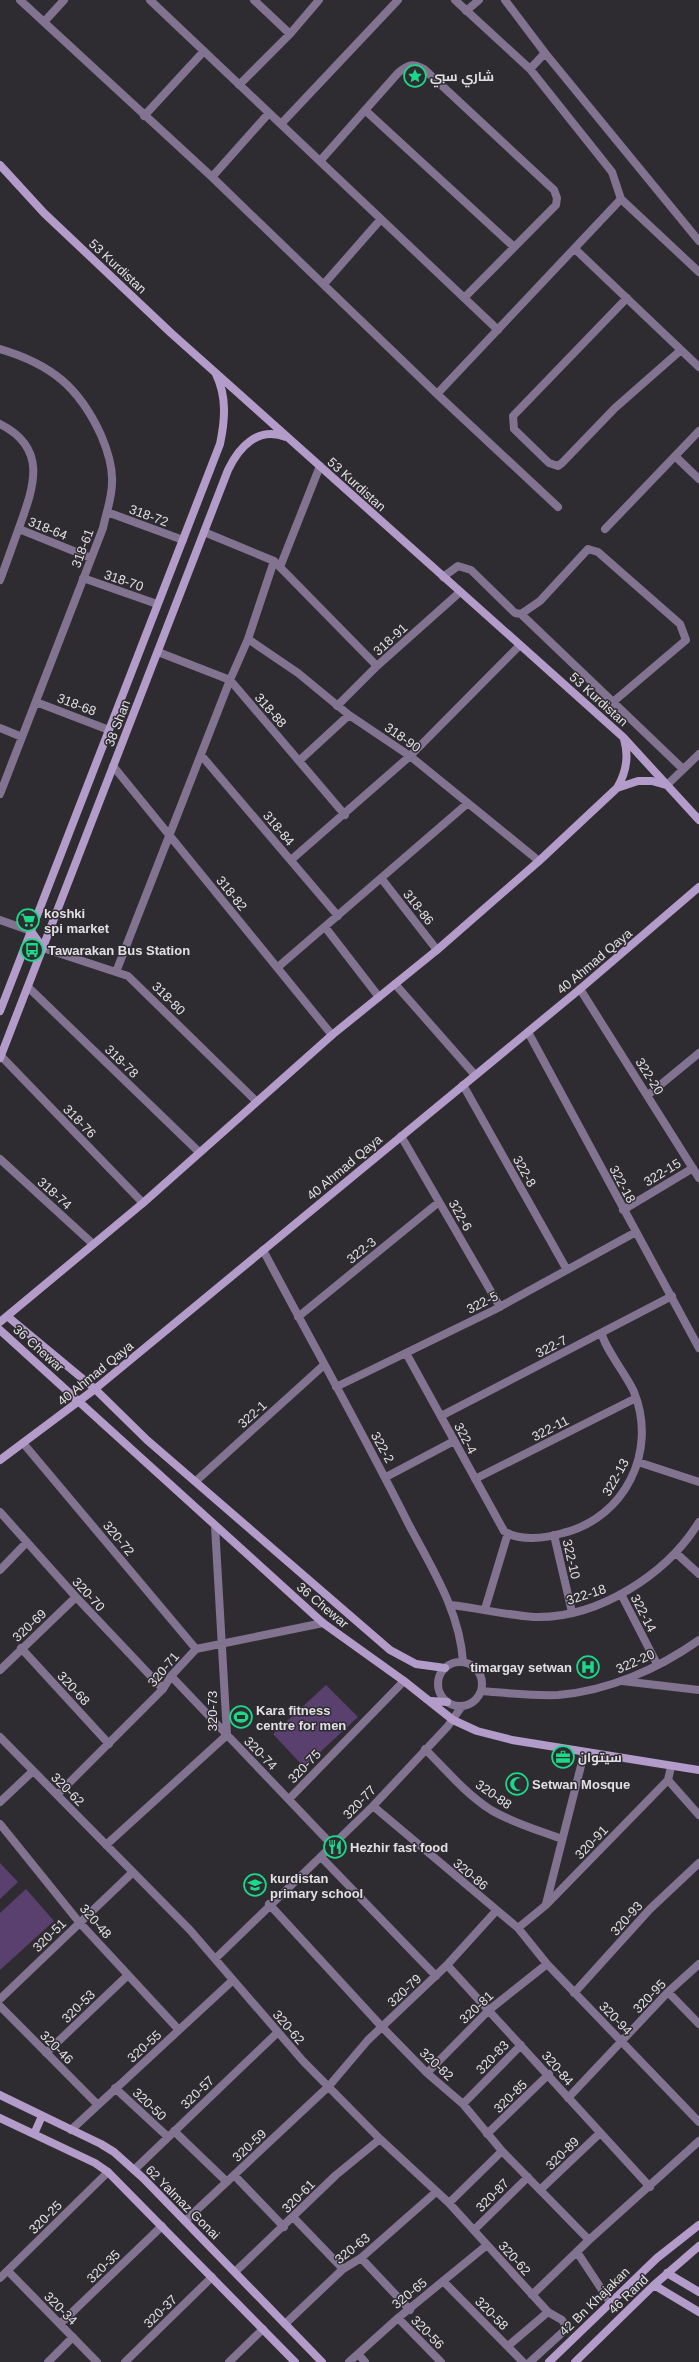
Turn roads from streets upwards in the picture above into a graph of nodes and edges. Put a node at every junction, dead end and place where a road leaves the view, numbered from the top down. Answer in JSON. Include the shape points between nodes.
{"nodes":[{"id":1,"x":20,"y":0,"type":"edge"},
{"id":2,"x":64,"y":0,"type":"edge"},
{"id":3,"x":150,"y":0,"type":"edge"},
{"id":4,"x":254,"y":0,"type":"edge"},
{"id":5,"x":319,"y":0,"type":"edge"},
{"id":6,"x":398,"y":0,"type":"edge"},
{"id":7,"x":455,"y":0,"type":"edge"},
{"id":8,"x":479,"y":0,"type":"edge"},
{"id":9,"x":505,"y":0,"type":"edge"},
{"id":10,"x":466,"y":11,"type":"junction"},
{"id":11,"x":44,"y":22,"type":"junction"},
{"id":12,"x":290,"y":34,"type":"junction"},
{"id":13,"x":204,"y":51,"type":"junction"},
{"id":14,"x":545,"y":53,"type":"junction"},
{"id":15,"x":530,"y":69,"type":"junction"},
{"id":16,"x":239,"y":84,"type":"junction"},
{"id":17,"x":366,"y":111,"type":"junction"},
{"id":18,"x":269,"y":113,"type":"junction"},
{"id":19,"x":144,"y":116,"type":"junction"},
{"id":20,"x":280,"y":124,"type":"junction"},
{"id":21,"x":320,"y":161,"type":"junction"},
{"id":22,"x":0,"y":165,"type":"edge"},
{"id":23,"x":212,"y":177,"type":"junction"},
{"id":24,"x":621,"y":199,"type":"junction"},
{"id":25,"x":381,"y":219,"type":"junction"},
{"id":26,"x":699,"y":241,"type":"edge"},
{"id":27,"x":514,"y":247,"type":"junction"},
{"id":28,"x":575,"y":249,"type":"junction"},
{"id":29,"x":699,"y":272,"type":"edge"},
{"id":30,"x":324,"y":284,"type":"junction"},
{"id":31,"x":464,"y":298,"type":"junction"},
{"id":32,"x":627,"y":298,"type":"junction"},
{"id":33,"x":498,"y":330,"type":"junction"},
{"id":34,"x":0,"y":349,"type":"edge"},
{"id":35,"x":681,"y":350,"type":"junction"},
{"id":36,"x":699,"y":367,"type":"edge"},
{"id":37,"x":215,"y":371,"type":"junction"},
{"id":38,"x":438,"y":394,"type":"junction"},
{"id":39,"x":0,"y":424,"type":"edge"},
{"id":40,"x":699,"y":431,"type":"edge"},
{"id":41,"x":288,"y":438,"type":"junction"},
{"id":42,"x":676,"y":457,"type":"junction"},
{"id":43,"x":320,"y":466,"type":"junction"},
{"id":44,"x":699,"y":479,"type":"edge"},
{"id":45,"x":558,"y":507,"type":"dead end"},
{"id":46,"x":106,"y":512,"type":"junction"},
{"id":47,"x":19,"y":529,"type":"junction"},
{"id":48,"x":605,"y":529,"type":"dead end"},
{"id":49,"x":204,"y":532,"type":"junction"},
{"id":50,"x":182,"y":540,"type":"junction"},
{"id":51,"x":91,"y":558,"type":"junction"},
{"id":52,"x":274,"y":560,"type":"junction"},
{"id":53,"x":280,"y":567,"type":"junction"},
{"id":54,"x":0,"y":577,"type":"edge"},
{"id":55,"x":443,"y":577,"type":"junction"},
{"id":56,"x":83,"y":578,"type":"junction"},
{"id":57,"x":460,"y":592,"type":"junction"},
{"id":58,"x":158,"y":604,"type":"junction"},
{"id":59,"x":521,"y":614,"type":"junction"},
{"id":60,"x":248,"y":640,"type":"junction"},
{"id":61,"x":520,"y":645,"type":"junction"},
{"id":62,"x":158,"y":652,"type":"junction"},
{"id":63,"x":377,"y":666,"type":"junction"},
{"id":64,"x":230,"y":680,"type":"junction"},
{"id":65,"x":36,"y":702,"type":"junction"},
{"id":66,"x":613,"y":702,"type":"junction"},
{"id":67,"x":337,"y":706,"type":"junction"},
{"id":68,"x":349,"y":715,"type":"junction"},
{"id":69,"x":0,"y":728,"type":"edge"},
{"id":70,"x":109,"y":730,"type":"junction"},
{"id":71,"x":22,"y":737,"type":"junction"},
{"id":72,"x":623,"y":737,"type":"junction"},
{"id":73,"x":699,"y":754,"type":"edge"},
{"id":74,"x":201,"y":755,"type":"junction"},
{"id":75,"x":410,"y":756,"type":"junction"},
{"id":76,"x":299,"y":761,"type":"junction"},
{"id":77,"x":113,"y":766,"type":"junction"},
{"id":78,"x":683,"y":769,"type":"junction"},
{"id":79,"x":667,"y":785,"type":"junction"},
{"id":80,"x":617,"y":788,"type":"junction"},
{"id":81,"x":0,"y":794,"type":"edge"},
{"id":82,"x":468,"y":803,"type":"junction"},
{"id":83,"x":345,"y":815,"type":"junction"},
{"id":84,"x":699,"y":820,"type":"edge"},
{"id":85,"x":171,"y":836,"type":"junction"},
{"id":86,"x":291,"y":860,"type":"junction"},
{"id":87,"x":539,"y":862,"type":"junction"},
{"id":88,"x":381,"y":878,"type":"junction"},
{"id":89,"x":699,"y":887,"type":"edge"},
{"id":90,"x":338,"y":916,"type":"junction"},
{"id":91,"x":0,"y":920,"type":"edge"},
{"id":92,"x":324,"y":927,"type":"junction"},
{"id":93,"x":31,"y":931,"type":"junction"},
{"id":94,"x":43,"y":948,"type":"junction"},
{"id":95,"x":437,"y":950,"type":"junction"},
{"id":96,"x":278,"y":967,"type":"junction"},
{"id":97,"x":116,"y":972,"type":"junction"},
{"id":98,"x":395,"y":984,"type":"junction"},
{"id":99,"x":28,"y":987,"type":"junction"},
{"id":100,"x":580,"y":989,"type":"junction"},
{"id":101,"x":379,"y":997,"type":"junction"},
{"id":102,"x":0,"y":1011,"type":"edge"},
{"id":103,"x":528,"y":1032,"type":"junction"},
{"id":104,"x":332,"y":1035,"type":"junction"},
{"id":105,"x":699,"y":1053,"type":"edge"},
{"id":106,"x":0,"y":1057,"type":"edge"},
{"id":107,"x":474,"y":1075,"type":"junction"},
{"id":108,"x":463,"y":1085,"type":"junction"},
{"id":109,"x":648,"y":1095,"type":"junction"},
{"id":110,"x":256,"y":1101,"type":"junction"},
{"id":111,"x":401,"y":1136,"type":"junction"},
{"id":112,"x":200,"y":1152,"type":"junction"},
{"id":113,"x":0,"y":1159,"type":"edge"},
{"id":114,"x":693,"y":1168,"type":"junction"},
{"id":115,"x":699,"y":1178,"type":"edge"},
{"id":116,"x":439,"y":1202,"type":"junction"},
{"id":117,"x":143,"y":1203,"type":"junction"},
{"id":118,"x":623,"y":1210,"type":"junction"},
{"id":119,"x":636,"y":1232,"type":"junction"},
{"id":120,"x":93,"y":1244,"type":"junction"},
{"id":121,"x":263,"y":1250,"type":"junction"},
{"id":122,"x":567,"y":1270,"type":"junction"},
{"id":123,"x":672,"y":1296,"type":"junction"},
{"id":124,"x":500,"y":1307,"type":"junction"},
{"id":125,"x":7,"y":1316,"type":"junction"},
{"id":126,"x":298,"y":1317,"type":"junction"},
{"id":127,"x":0,"y":1322,"type":"edge"},
{"id":128,"x":0,"y":1330,"type":"edge"},
{"id":129,"x":696,"y":1332,"type":"edge"},
{"id":130,"x":602,"y":1333,"type":"junction"},
{"id":131,"x":699,"y":1348,"type":"edge"},
{"id":132,"x":406,"y":1353,"type":"junction"},
{"id":133,"x":324,"y":1365,"type":"junction"},
{"id":134,"x":336,"y":1387,"type":"junction"},
{"id":135,"x":95,"y":1390,"type":"junction"},
{"id":136,"x":636,"y":1398,"type":"junction"},
{"id":137,"x":80,"y":1401,"type":"junction"},
{"id":138,"x":441,"y":1416,"type":"junction"},
{"id":139,"x":454,"y":1441,"type":"junction"},
{"id":140,"x":23,"y":1443,"type":"junction"},
{"id":141,"x":0,"y":1460,"type":"edge"},
{"id":142,"x":638,"y":1462,"type":"junction"},
{"id":143,"x":386,"y":1477,"type":"junction"},
{"id":144,"x":475,"y":1480,"type":"junction"},
{"id":145,"x":196,"y":1481,"type":"junction"},
{"id":146,"x":699,"y":1482,"type":"edge"},
{"id":147,"x":0,"y":1512,"type":"edge"},
{"id":148,"x":699,"y":1522,"type":"edge"},
{"id":149,"x":215,"y":1526,"type":"junction"},
{"id":150,"x":508,"y":1534,"type":"junction"},
{"id":151,"x":554,"y":1535,"type":"junction"},
{"id":152,"x":27,"y":1542,"type":"junction"},
{"id":153,"x":676,"y":1553,"type":"junction"},
{"id":154,"x":0,"y":1570,"type":"edge"},
{"id":155,"x":699,"y":1574,"type":"edge"},
{"id":156,"x":621,"y":1594,"type":"junction"},
{"id":157,"x":76,"y":1598,"type":"junction"},
{"id":158,"x":450,"y":1605,"type":"junction"},
{"id":159,"x":485,"y":1609,"type":"junction"},
{"id":160,"x":572,"y":1612,"type":"junction"},
{"id":161,"x":323,"y":1623,"type":"junction"},
{"id":162,"x":699,"y":1640,"type":"edge"},
{"id":163,"x":221,"y":1643,"type":"junction"},
{"id":164,"x":21,"y":1648,"type":"junction"},
{"id":165,"x":196,"y":1649,"type":"junction"},
{"id":166,"x":463,"y":1662,"type":"junction"},
{"id":167,"x":657,"y":1664,"type":"junction"},
{"id":168,"x":445,"y":1668,"type":"junction"},
{"id":169,"x":0,"y":1670,"type":"edge"},
{"id":170,"x":171,"y":1676,"type":"junction"},
{"id":171,"x":404,"y":1681,"type":"junction"},
{"id":172,"x":621,"y":1681,"type":"junction"},
{"id":173,"x":163,"y":1689,"type":"junction"},
{"id":174,"x":699,"y":1690,"type":"edge"},
{"id":175,"x":481,"y":1691,"type":"junction"},
{"id":176,"x":428,"y":1700,"type":"junction"},
{"id":177,"x":447,"y":1702,"type":"junction"},
{"id":178,"x":462,"y":1706,"type":"junction"},
{"id":179,"x":453,"y":1720,"type":"junction"},
{"id":180,"x":227,"y":1735,"type":"junction"},
{"id":181,"x":0,"y":1737,"type":"edge"},
{"id":182,"x":109,"y":1744,"type":"junction"},
{"id":183,"x":424,"y":1749,"type":"junction"},
{"id":184,"x":584,"y":1754,"type":"junction"},
{"id":185,"x":671,"y":1767,"type":"junction"},
{"id":186,"x":699,"y":1770,"type":"edge"},
{"id":187,"x":33,"y":1771,"type":"junction"},
{"id":188,"x":668,"y":1780,"type":"junction"},
{"id":189,"x":57,"y":1795,"type":"junction"},
{"id":190,"x":289,"y":1799,"type":"junction"},
{"id":191,"x":0,"y":1802,"type":"edge"},
{"id":192,"x":373,"y":1806,"type":"junction"},
{"id":193,"x":699,"y":1815,"type":"edge"},
{"id":194,"x":0,"y":1824,"type":"edge"},
{"id":195,"x":562,"y":1839,"type":"junction"},
{"id":196,"x":106,"y":1845,"type":"junction"},
{"id":197,"x":333,"y":1846,"type":"junction"},
{"id":198,"x":322,"y":1858,"type":"junction"},
{"id":199,"x":699,"y":1863,"type":"edge"},
{"id":200,"x":133,"y":1872,"type":"junction"},
{"id":201,"x":269,"y":1904,"type":"junction"},
{"id":202,"x":546,"y":1905,"type":"junction"},
{"id":203,"x":496,"y":1911,"type":"junction"},
{"id":204,"x":79,"y":1922,"type":"junction"},
{"id":205,"x":518,"y":1928,"type":"junction"},
{"id":206,"x":215,"y":1959,"type":"junction"},
{"id":207,"x":547,"y":1964,"type":"junction"},
{"id":208,"x":699,"y":1964,"type":"edge"},
{"id":209,"x":447,"y":1965,"type":"junction"},
{"id":210,"x":128,"y":1975,"type":"junction"},
{"id":211,"x":436,"y":1976,"type":"junction"},
{"id":212,"x":233,"y":1980,"type":"junction"},
{"id":213,"x":574,"y":1992,"type":"junction"},
{"id":214,"x":668,"y":1992,"type":"junction"},
{"id":215,"x":0,"y":1999,"type":"edge"},
{"id":216,"x":0,"y":2006,"type":"edge"},
{"id":217,"x":488,"y":2010,"type":"junction"},
{"id":218,"x":699,"y":2024,"type":"edge"},
{"id":219,"x":382,"y":2026,"type":"junction"},
{"id":220,"x":179,"y":2030,"type":"junction"},
{"id":221,"x":278,"y":2032,"type":"junction"},
{"id":222,"x":622,"y":2042,"type":"junction"},
{"id":223,"x":521,"y":2045,"type":"junction"},
{"id":224,"x":46,"y":2053,"type":"junction"},
{"id":225,"x":427,"y":2073,"type":"junction"},
{"id":226,"x":549,"y":2074,"type":"junction"},
{"id":227,"x":329,"y":2086,"type":"junction"},
{"id":228,"x":115,"y":2088,"type":"junction"},
{"id":229,"x":0,"y":2095,"type":"edge"},
{"id":230,"x":568,"y":2098,"type":"junction"},
{"id":231,"x":463,"y":2104,"type":"junction"},
{"id":232,"x":98,"y":2105,"type":"junction"},
{"id":233,"x":42,"y":2116,"type":"junction"},
{"id":234,"x":0,"y":2118,"type":"edge"},
{"id":235,"x":699,"y":2122,"type":"edge"},
{"id":236,"x":72,"y":2130,"type":"junction"},
{"id":237,"x":600,"y":2133,"type":"junction"},
{"id":238,"x":34,"y":2134,"type":"junction"},
{"id":239,"x":171,"y":2134,"type":"junction"},
{"id":240,"x":487,"y":2134,"type":"junction"},
{"id":241,"x":380,"y":2139,"type":"junction"},
{"id":242,"x":699,"y":2141,"type":"edge"},
{"id":243,"x":502,"y":2151,"type":"junction"},
{"id":244,"x":134,"y":2170,"type":"junction"},
{"id":245,"x":108,"y":2172,"type":"junction"},
{"id":246,"x":234,"y":2175,"type":"junction"},
{"id":247,"x":528,"y":2177,"type":"junction"},
{"id":248,"x":227,"y":2182,"type":"junction"},
{"id":249,"x":650,"y":2187,"type":"junction"},
{"id":250,"x":540,"y":2190,"type":"junction"},
{"id":251,"x":436,"y":2192,"type":"junction"},
{"id":252,"x":450,"y":2203,"type":"junction"},
{"id":253,"x":294,"y":2218,"type":"junction"},
{"id":254,"x":185,"y":2221,"type":"junction"},
{"id":255,"x":699,"y":2225,"type":"edge"},
{"id":256,"x":162,"y":2226,"type":"junction"},
{"id":257,"x":284,"y":2227,"type":"junction"},
{"id":258,"x":474,"y":2230,"type":"junction"},
{"id":259,"x":589,"y":2240,"type":"junction"},
{"id":260,"x":487,"y":2245,"type":"junction"},
{"id":261,"x":699,"y":2246,"type":"edge"},
{"id":262,"x":577,"y":2252,"type":"junction"},
{"id":263,"x":361,"y":2258,"type":"junction"},
{"id":264,"x":343,"y":2269,"type":"junction"},
{"id":265,"x":8,"y":2271,"type":"junction"},
{"id":266,"x":235,"y":2272,"type":"junction"},
{"id":267,"x":667,"y":2273,"type":"junction"},
{"id":268,"x":212,"y":2277,"type":"junction"},
{"id":269,"x":0,"y":2278,"type":"edge"},
{"id":270,"x":443,"y":2281,"type":"junction"},
{"id":271,"x":654,"y":2285,"type":"junction"},
{"id":272,"x":699,"y":2292,"type":"edge"},
{"id":273,"x":532,"y":2295,"type":"junction"},
{"id":274,"x":610,"y":2302,"type":"junction"},
{"id":275,"x":410,"y":2310,"type":"junction"},
{"id":276,"x":548,"y":2312,"type":"junction"},
{"id":277,"x":699,"y":2312,"type":"edge"},
{"id":278,"x":398,"y":2318,"type":"junction"},
{"id":279,"x":60,"y":2324,"type":"junction"},
{"id":280,"x":285,"y":2324,"type":"junction"},
{"id":281,"x":263,"y":2329,"type":"junction"},
{"id":282,"x":73,"y":2337,"type":"junction"},
{"id":283,"x":508,"y":2346,"type":"junction"},
{"id":284,"x":358,"y":2354,"type":"junction"},
{"id":285,"x":48,"y":2362,"type":"edge"},
{"id":286,"x":97,"y":2362,"type":"edge"},
{"id":287,"x":125,"y":2362,"type":"edge"},
{"id":288,"x":229,"y":2362,"type":"edge"},
{"id":289,"x":295,"y":2362,"type":"edge"},
{"id":290,"x":322,"y":2362,"type":"edge"},
{"id":291,"x":349,"y":2362,"type":"edge"},
{"id":292,"x":365,"y":2362,"type":"edge"},
{"id":293,"x":441,"y":2362,"type":"edge"},
{"id":294,"x":523,"y":2362,"type":"edge"},
{"id":295,"x":530,"y":2362,"type":"edge"},
{"id":296,"x":549,"y":2362,"type":"edge"},
{"id":297,"x":575,"y":2362,"type":"edge"}],
"edges":[{"from":1,"to":11,"type":"street"},
{"from":2,"to":11,"type":"street"},
{"from":3,"to":13,"type":"street"},
{"from":4,"to":12,"type":"street"},
{"from":5,"to":12,"type":"street"},
{"from":6,"to":20,"type":"street"},
{"from":7,"to":10,"type":"street"},
{"from":8,"to":10,"type":"street"},
{"from":9,"to":14,"type":"street"},
{"from":10,"to":15,"type":"street"},
{"from":11,"to":19,"type":"street"},
{"from":12,"to":16,"type":"street"},
{"from":13,"to":16,"type":"street"},
{"from":13,"to":19,"type":"street"},
{"from":14,"to":15,"type":"street"},
{"from":14,"to":26,"type":"street"},
{"from":15,"to":24,"type":"street","via":[[612,172]]},
{"from":16,"to":18,"type":"street"},
{"from":17,"to":21,"type":"street"},
{"from":17,"to":27,"type":"street"},
{"from":17,"to":27,"type":"street","via":[[406,66],[416,64],[424,69],[554,190],[556,206]]},
{"from":18,"to":20,"type":"street"},
{"from":18,"to":23,"type":"street"},
{"from":19,"to":23,"type":"street"},
{"from":20,"to":21,"type":"street"},
{"from":21,"to":25,"type":"street"},
{"from":22,"to":37,"type":"street","name":"53 Kurdistan","via":[[44,213]]},
{"from":23,"to":30,"type":"street"},
{"from":24,"to":28,"type":"street"},
{"from":24,"to":29,"type":"street"},
{"from":25,"to":30,"type":"street"},
{"from":25,"to":31,"type":"street"},
{"from":27,"to":31,"type":"street"},
{"from":28,"to":32,"type":"street"},
{"from":28,"to":33,"type":"street"},
{"from":30,"to":38,"type":"street"},
{"from":31,"to":33,"type":"street"},
{"from":32,"to":35,"type":"street"},
{"from":32,"to":35,"type":"street","via":[[513,416],[514,429],[549,463],[558,466],[562,463],[615,408]]},
{"from":33,"to":38,"type":"street"},
{"from":34,"to":46,"type":"street","name":"318-61","via":[[38,363],[59,376],[76,392],[90,413],[104,443],[111,469],[112,482]]},
{"from":35,"to":36,"type":"street"},
{"from":37,"to":41,"type":"street","name":"53 Kurdistan"},
{"from":37,"to":50,"type":"street","name":"38 Shan","via":[[220,381],[225,422],[220,444]]},
{"from":38,"to":45,"type":"street"},
{"from":39,"to":47,"type":"street","via":[[20,438],[29,452],[33,468],[34,486]]},
{"from":40,"to":42,"type":"street"},
{"from":41,"to":43,"type":"street","name":"53 Kurdistan"},
{"from":41,"to":49,"type":"street","name":"38 Shan","via":[[278,434],[263,435],[245,444],[228,470]]},
{"from":42,"to":44,"type":"street"},
{"from":42,"to":48,"type":"street"},
{"from":43,"to":53,"type":"street"},
{"from":43,"to":55,"type":"street","name":"53 Kurdistan"},
{"from":46,"to":50,"type":"street","name":"318-72"},
{"from":46,"to":51,"type":"street","name":"318-61"},
{"from":47,"to":51,"type":"street","name":"318-64"},
{"from":47,"to":54,"type":"street"},
{"from":49,"to":52,"type":"street"},
{"from":49,"to":62,"type":"street","name":"38 Shan"},
{"from":50,"to":58,"type":"street","name":"38 Shan"},
{"from":51,"to":56,"type":"street","name":"318-61"},
{"from":52,"to":53,"type":"street"},
{"from":52,"to":60,"type":"street"},
{"from":53,"to":63,"type":"street"},
{"from":55,"to":57,"type":"street","name":"53 Kurdistan"},
{"from":55,"to":59,"type":"street","via":[[458,566],[472,570],[515,613]]},
{"from":56,"to":58,"type":"street","name":"318-70"},
{"from":56,"to":65,"type":"street","name":"318-61"},
{"from":57,"to":61,"type":"street","name":"53 Kurdistan"},
{"from":57,"to":63,"type":"street","name":"318-91"},
{"from":58,"to":70,"type":"street","name":"38 Shan"},
{"from":59,"to":66,"type":"street"},
{"from":59,"to":66,"type":"street","via":[[540,601],[588,549],[598,552],[680,624],[686,640]]},
{"from":60,"to":64,"type":"street"},
{"from":60,"to":67,"type":"street","name":"318-90","via":[[298,673]]},
{"from":61,"to":72,"type":"street","name":"53 Kurdistan"},
{"from":61,"to":75,"type":"street"},
{"from":62,"to":64,"type":"street","name":"318-88"},
{"from":62,"to":77,"type":"street","name":"38 Shan"},
{"from":63,"to":67,"type":"street","name":"318-91"},
{"from":64,"to":74,"type":"street"},
{"from":64,"to":76,"type":"street","name":"318-88"},
{"from":65,"to":70,"type":"street","name":"318-68"},
{"from":65,"to":71,"type":"street","name":"318-61"},
{"from":66,"to":78,"type":"street"},
{"from":67,"to":68,"type":"street","name":"318-90"},
{"from":68,"to":75,"type":"street","name":"318-90"},
{"from":68,"to":76,"type":"street"},
{"from":69,"to":71,"type":"street"},
{"from":70,"to":93,"type":"street","name":"38 Shan"},
{"from":71,"to":81,"type":"street","name":"318-61"},
{"from":72,"to":79,"type":"street","name":"53 Kurdistan"},
{"from":72,"to":80,"type":"street","via":[[626,767]]},
{"from":73,"to":78,"type":"street"},
{"from":74,"to":85,"type":"street"},
{"from":74,"to":86,"type":"street","name":"318-84"},
{"from":75,"to":82,"type":"street","name":"318-90"},
{"from":75,"to":83,"type":"street"},
{"from":76,"to":83,"type":"street","name":"318-88"},
{"from":77,"to":85,"type":"street","name":"318-82"},
{"from":77,"to":94,"type":"street","name":"38 Shan"},
{"from":78,"to":79,"type":"street"},
{"from":79,"to":80,"type":"street","via":[[638,781]]},
{"from":79,"to":84,"type":"street","name":"53 Kurdistan"},
{"from":80,"to":87,"type":"street"},
{"from":82,"to":87,"type":"street","name":"318-90"},
{"from":82,"to":88,"type":"street"},
{"from":83,"to":86,"type":"street"},
{"from":85,"to":96,"type":"street","name":"318-82"},
{"from":85,"to":97,"type":"street"},
{"from":86,"to":90,"type":"street","name":"318-84"},
{"from":87,"to":95,"type":"street"},
{"from":88,"to":90,"type":"street"},
{"from":88,"to":95,"type":"street","name":"318-86"},
{"from":89,"to":100,"type":"street","name":"40 Ahmad Qaya"},
{"from":90,"to":92,"type":"street"},
{"from":91,"to":93,"type":"street"},
{"from":92,"to":96,"type":"street"},
{"from":92,"to":101,"type":"street"},
{"from":93,"to":94,"type":"street"},
{"from":93,"to":102,"type":"street","name":"38 Shan"},
{"from":94,"to":97,"type":"street","name":"318-80"},
{"from":94,"to":99,"type":"street","name":"38 Shan"},
{"from":95,"to":98,"type":"street"},
{"from":96,"to":104,"type":"street","name":"318-82"},
{"from":97,"to":110,"type":"street","name":"318-80","via":[[128,976],[139,985]]},
{"from":98,"to":101,"type":"street"},
{"from":98,"to":107,"type":"street"},
{"from":99,"to":106,"type":"street","name":"38 Shan"},
{"from":99,"to":112,"type":"street","name":"318-78"},
{"from":100,"to":103,"type":"street","name":"40 Ahmad Qaya"},
{"from":100,"to":109,"type":"street","name":"322-20"},
{"from":101,"to":104,"type":"street"},
{"from":103,"to":107,"type":"street","name":"40 Ahmad Qaya"},
{"from":103,"to":118,"type":"street","name":"322-18"},
{"from":104,"to":110,"type":"street"},
{"from":105,"to":109,"type":"street"},
{"from":106,"to":117,"type":"street","name":"318-76"},
{"from":107,"to":108,"type":"street","name":"40 Ahmad Qaya"},
{"from":108,"to":111,"type":"street","name":"40 Ahmad Qaya"},
{"from":108,"to":122,"type":"street","name":"322-8"},
{"from":109,"to":114,"type":"street","name":"322-20"},
{"from":110,"to":112,"type":"street"},
{"from":111,"to":116,"type":"street","name":"322-6"},
{"from":111,"to":121,"type":"street","name":"40 Ahmad Qaya"},
{"from":112,"to":117,"type":"street"},
{"from":113,"to":120,"type":"street","name":"318-74"},
{"from":114,"to":115,"type":"street","name":"322-20"},
{"from":114,"to":118,"type":"street","name":"322-15"},
{"from":116,"to":124,"type":"street","name":"322-6"},
{"from":116,"to":126,"type":"street","name":"322-3"},
{"from":117,"to":120,"type":"street"},
{"from":118,"to":119,"type":"street","name":"322-18"},
{"from":119,"to":122,"type":"street","name":"322-5"},
{"from":119,"to":123,"type":"street","name":"322-18"},
{"from":120,"to":125,"type":"street"},
{"from":121,"to":126,"type":"street","name":"322-2"},
{"from":121,"to":135,"type":"street","name":"40 Ahmad Qaya"},
{"from":122,"to":124,"type":"street","name":"322-5"},
{"from":123,"to":129,"type":"street","name":"322-18"},
{"from":123,"to":130,"type":"street","name":"322-7"},
{"from":124,"to":132,"type":"street","name":"322-5"},
{"from":125,"to":127,"type":"street"},
{"from":125,"to":135,"type":"street"},
{"from":126,"to":133,"type":"street","name":"322-2"},
{"from":128,"to":137,"type":"street","name":"36 Chewar"},
{"from":129,"to":131,"type":"street","name":"322-18"},
{"from":130,"to":136,"type":"street","name":"322-13"},
{"from":130,"to":138,"type":"street","name":"322-7"},
{"from":132,"to":134,"type":"street","name":"322-5"},
{"from":132,"to":138,"type":"street","name":"322-4"},
{"from":133,"to":134,"type":"street","name":"322-2"},
{"from":133,"to":145,"type":"street","name":"322-1"},
{"from":134,"to":143,"type":"street","name":"322-2"},
{"from":135,"to":137,"type":"street","name":"40 Ahmad Qaya"},
{"from":135,"to":145,"type":"street","via":[[147,1440]]},
{"from":136,"to":142,"type":"street","name":"322-13","via":[[644,1434]]},
{"from":136,"to":144,"type":"street","name":"322-11"},
{"from":137,"to":140,"type":"street","name":"40 Ahmad Qaya"},
{"from":137,"to":149,"type":"street","name":"36 Chewar"},
{"from":138,"to":139,"type":"street","name":"322-4"},
{"from":139,"to":143,"type":"street"},
{"from":139,"to":144,"type":"street","name":"322-4"},
{"from":140,"to":141,"type":"street","name":"40 Ahmad Qaya"},
{"from":140,"to":165,"type":"street","name":"320-72"},
{"from":142,"to":146,"type":"street"},
{"from":142,"to":151,"type":"street","name":"322-13","via":[[624,1490],[610,1508],[589,1524]]},
{"from":143,"to":158,"type":"street","name":"322-2"},
{"from":144,"to":150,"type":"street","name":"322-4"},
{"from":145,"to":168,"type":"street","via":[[390,1650],[416,1664]]},
{"from":147,"to":152,"type":"street","name":"320-70"},
{"from":148,"to":153,"type":"street","name":"322-18"},
{"from":149,"to":161,"type":"street","name":"36 Chewar"},
{"from":149,"to":163,"type":"street","name":"320-73"},
{"from":150,"to":151,"type":"street","name":"322-13","via":[[524,1537]]},
{"from":150,"to":159,"type":"street"},
{"from":151,"to":160,"type":"street","name":"322-10"},
{"from":152,"to":154,"type":"street"},
{"from":152,"to":157,"type":"street","name":"320-70"},
{"from":153,"to":155,"type":"street"},
{"from":153,"to":156,"type":"street","name":"322-18"},
{"from":156,"to":160,"type":"street","name":"322-18"},
{"from":156,"to":167,"type":"street","name":"322-14"},
{"from":157,"to":164,"type":"street","name":"320-69"},
{"from":157,"to":173,"type":"street","name":"320-70"},
{"from":158,"to":159,"type":"street","name":"322-18"},
{"from":158,"to":166,"type":"street","name":"322-2","via":[[459,1633]]},
{"from":159,"to":160,"type":"street","name":"322-18","via":[[535,1617]]},
{"from":161,"to":163,"type":"street","name":"320-71"},
{"from":161,"to":171,"type":"street","name":"36 Chewar"},
{"from":162,"to":167,"type":"street","name":"322-20"},
{"from":163,"to":165,"type":"street","name":"320-71"},
{"from":163,"to":180,"type":"street","name":"320-73"},
{"from":164,"to":169,"type":"street","name":"320-69"},
{"from":164,"to":182,"type":"street","name":"320-68"},
{"from":165,"to":170,"type":"street","name":"320-71"},
{"from":166,"to":168,"type":"street","via":[[450,1664]]},
{"from":166,"to":175,"type":"street","via":[[479,1672]]},
{"from":167,"to":172,"type":"street","name":"322-20"},
{"from":168,"to":177,"type":"street","via":[[438,1682],[442,1697]]},
{"from":170,"to":173,"type":"street","name":"320-71"},
{"from":170,"to":180,"type":"street","name":"320-74"},
{"from":171,"to":176,"type":"street","name":"36 Chewar"},
{"from":171,"to":190,"type":"street","name":"320-75"},
{"from":172,"to":174,"type":"street"},
{"from":172,"to":175,"type":"street","name":"322-20","via":[[594,1689],[557,1695]]},
{"from":173,"to":182,"type":"street","name":"320-71"},
{"from":175,"to":178,"type":"street","via":[[474,1702]]},
{"from":176,"to":177,"type":"street"},
{"from":176,"to":179,"type":"street","name":"36 Chewar"},
{"from":177,"to":178,"type":"street"},
{"from":178,"to":179,"type":"street","name":"320-77"},
{"from":179,"to":183,"type":"street","name":"320-77"},
{"from":179,"to":184,"type":"street","name":"36 Chewar","via":[[512,1740]]},
{"from":180,"to":190,"type":"street","name":"320-74"},
{"from":180,"to":196,"type":"street","name":"320-73"},
{"from":181,"to":187,"type":"street","name":"320-62"},
{"from":182,"to":189,"type":"street","name":"320-71"},
{"from":183,"to":192,"type":"street","name":"320-77"},
{"from":183,"to":195,"type":"street","name":"320-88","via":[[491,1810],[510,1820]]},
{"from":184,"to":185,"type":"street","name":"36 Chewar"},
{"from":184,"to":195,"type":"street"},
{"from":185,"to":186,"type":"street","name":"36 Chewar"},
{"from":185,"to":188,"type":"street"},
{"from":187,"to":189,"type":"street","name":"320-62"},
{"from":187,"to":191,"type":"street"},
{"from":188,"to":193,"type":"street"},
{"from":188,"to":202,"type":"street","name":"320-91"},
{"from":189,"to":196,"type":"street","name":"320-62"},
{"from":190,"to":197,"type":"street","name":"320-74"},
{"from":192,"to":197,"type":"street","name":"320-77"},
{"from":192,"to":203,"type":"street","name":"320-86"},
{"from":194,"to":204,"type":"street","name":"320-48"},
{"from":195,"to":202,"type":"street"},
{"from":196,"to":200,"type":"street","name":"320-62"},
{"from":197,"to":198,"type":"street","name":"320-77"},
{"from":198,"to":201,"type":"street","name":"320-77"},
{"from":198,"to":211,"type":"street"},
{"from":199,"to":213,"type":"street","name":"320-93","via":[[650,1909]]},
{"from":200,"to":204,"type":"street","name":"320-51"},
{"from":200,"to":206,"type":"street","name":"320-62"},
{"from":201,"to":206,"type":"street","name":"320-77"},
{"from":201,"to":219,"type":"street","name":"320-82"},
{"from":202,"to":205,"type":"street","name":"320-91"},
{"from":203,"to":205,"type":"street","name":"320-86"},
{"from":203,"to":209,"type":"street","name":"320-79"},
{"from":204,"to":210,"type":"street","name":"320-48"},
{"from":204,"to":215,"type":"street","name":"320-51"},
{"from":205,"to":207,"type":"street","name":"320-94"},
{"from":206,"to":212,"type":"street","name":"320-62"},
{"from":207,"to":213,"type":"street","name":"320-94"},
{"from":207,"to":217,"type":"street","name":"320-81"},
{"from":208,"to":214,"type":"street","name":"320-95"},
{"from":209,"to":211,"type":"street","name":"320-79"},
{"from":209,"to":217,"type":"street","name":"320-84"},
{"from":210,"to":220,"type":"street","name":"320-48"},
{"from":210,"to":224,"type":"street","name":"320-53"},
{"from":211,"to":219,"type":"street","name":"320-79"},
{"from":212,"to":220,"type":"street","name":"320-55"},
{"from":212,"to":221,"type":"street","name":"320-62"},
{"from":213,"to":222,"type":"street","name":"320-94"},
{"from":214,"to":218,"type":"street"},
{"from":214,"to":222,"type":"street","name":"320-95"},
{"from":216,"to":224,"type":"street","name":"320-46"},
{"from":217,"to":223,"type":"street","name":"320-84"},
{"from":217,"to":225,"type":"street","name":"320-81"},
{"from":219,"to":225,"type":"street","name":"320-82"},
{"from":219,"to":227,"type":"street","name":"320-79"},
{"from":220,"to":228,"type":"street","name":"320-55"},
{"from":221,"to":227,"type":"street","name":"320-62"},
{"from":221,"to":239,"type":"street","name":"320-57"},
{"from":222,"to":230,"type":"street","name":"320-95"},
{"from":222,"to":235,"type":"street","name":"320-94"},
{"from":223,"to":226,"type":"street","name":"320-84"},
{"from":223,"to":231,"type":"street","name":"320-83"},
{"from":224,"to":232,"type":"street","name":"320-46"},
{"from":225,"to":231,"type":"street","name":"320-82"},
{"from":226,"to":230,"type":"street","name":"320-84"},
{"from":226,"to":240,"type":"street","name":"320-85"},
{"from":227,"to":241,"type":"street","name":"320-62"},
{"from":227,"to":246,"type":"street","name":"320-59"},
{"from":228,"to":232,"type":"street","name":"320-55"},
{"from":228,"to":239,"type":"street","name":"320-50"},
{"from":229,"to":233,"type":"street","name":"62 Yalmaz Gonai"},
{"from":230,"to":237,"type":"street","name":"320-84"},
{"from":231,"to":240,"type":"street","name":"320-82"},
{"from":232,"to":236,"type":"street","name":"320-55"},
{"from":233,"to":236,"type":"street","name":"62 Yalmaz Gonai"},
{"from":233,"to":238,"type":"street"},
{"from":234,"to":238,"type":"street"},
{"from":236,"to":244,"type":"street","name":"62 Yalmaz Gonai","via":[[114,2152]]},
{"from":237,"to":249,"type":"street","name":"320-84"},
{"from":237,"to":250,"type":"street","name":"320-89"},
{"from":238,"to":245,"type":"street","via":[[95,2163]]},
{"from":239,"to":244,"type":"street","name":"320-57"},
{"from":239,"to":248,"type":"street","name":"320-50"},
{"from":240,"to":243,"type":"street","name":"320-82"},
{"from":241,"to":251,"type":"street","name":"320-62"},
{"from":241,"to":253,"type":"street","name":"320-61","via":[[336,2175]]},
{"from":242,"to":249,"type":"street"},
{"from":243,"to":247,"type":"street","name":"320-82"},
{"from":243,"to":252,"type":"street"},
{"from":244,"to":254,"type":"street","name":"62 Yalmaz Gonai"},
{"from":245,"to":256,"type":"street"},
{"from":245,"to":265,"type":"street","name":"320-25"},
{"from":246,"to":248,"type":"street","name":"320-59"},
{"from":246,"to":257,"type":"street"},
{"from":247,"to":250,"type":"street","name":"320-82"},
{"from":247,"to":258,"type":"street","name":"320-87"},
{"from":248,"to":254,"type":"street","name":"320-59"},
{"from":249,"to":259,"type":"street"},
{"from":250,"to":259,"type":"street","name":"320-82"},
{"from":251,"to":252,"type":"street","name":"320-62"},
{"from":251,"to":263,"type":"street","name":"320-63"},
{"from":252,"to":258,"type":"street","name":"320-62"},
{"from":253,"to":257,"type":"street","name":"320-61"},
{"from":253,"to":264,"type":"street"},
{"from":254,"to":266,"type":"street","name":"62 Yalmaz Gonai"},
{"from":255,"to":274,"type":"street","name":"42 Bn Khajakan","via":[[657,2258]]},
{"from":256,"to":268,"type":"street"},
{"from":256,"to":279,"type":"street","name":"320-35"},
{"from":257,"to":266,"type":"street","name":"320-61"},
{"from":258,"to":260,"type":"street","name":"320-62"},
{"from":259,"to":262,"type":"street"},
{"from":260,"to":270,"type":"street","name":"320-65"},
{"from":260,"to":273,"type":"street","name":"320-62"},
{"from":261,"to":267,"type":"street","name":"46 Rand"},
{"from":262,"to":273,"type":"street"},
{"from":262,"to":274,"type":"street"},
{"from":263,"to":264,"type":"street","name":"320-63"},
{"from":263,"to":275,"type":"street"},
{"from":264,"to":280,"type":"street","name":"320-63"},
{"from":265,"to":269,"type":"street","name":"320-25"},
{"from":265,"to":279,"type":"street","name":"320-34"},
{"from":266,"to":280,"type":"street","name":"62 Yalmaz Gonai"},
{"from":267,"to":271,"type":"street","name":"46 Rand"},
{"from":267,"to":272,"type":"street"},
{"from":268,"to":281,"type":"street"},
{"from":268,"to":287,"type":"street","name":"320-37"},
{"from":270,"to":275,"type":"street","name":"320-65"},
{"from":270,"to":283,"type":"street","name":"320-58"},
{"from":271,"to":277,"type":"street"},
{"from":271,"to":297,"type":"street","name":"46 Rand"},
{"from":273,"to":276,"type":"street","name":"320-62"},
{"from":274,"to":296,"type":"street","name":"42 Bn Khajakan"},
{"from":275,"to":278,"type":"street","name":"320-65"},
{"from":276,"to":283,"type":"street"},
{"from":276,"to":295,"type":"street","name":"320-62","via":[[562,2320],[566,2325],[564,2331]]},
{"from":278,"to":284,"type":"street","name":"320-65"},
{"from":278,"to":293,"type":"street","name":"320-56"},
{"from":279,"to":282,"type":"street","name":"320-34"},
{"from":280,"to":290,"type":"street","name":"62 Yalmaz Gonai"},
{"from":281,"to":288,"type":"street"},
{"from":281,"to":289,"type":"street"},
{"from":282,"to":285,"type":"street"},
{"from":282,"to":286,"type":"street","name":"320-34"},
{"from":283,"to":294,"type":"street","name":"320-58"},
{"from":284,"to":291,"type":"street","name":"320-65"},
{"from":284,"to":292,"type":"street"}]}
